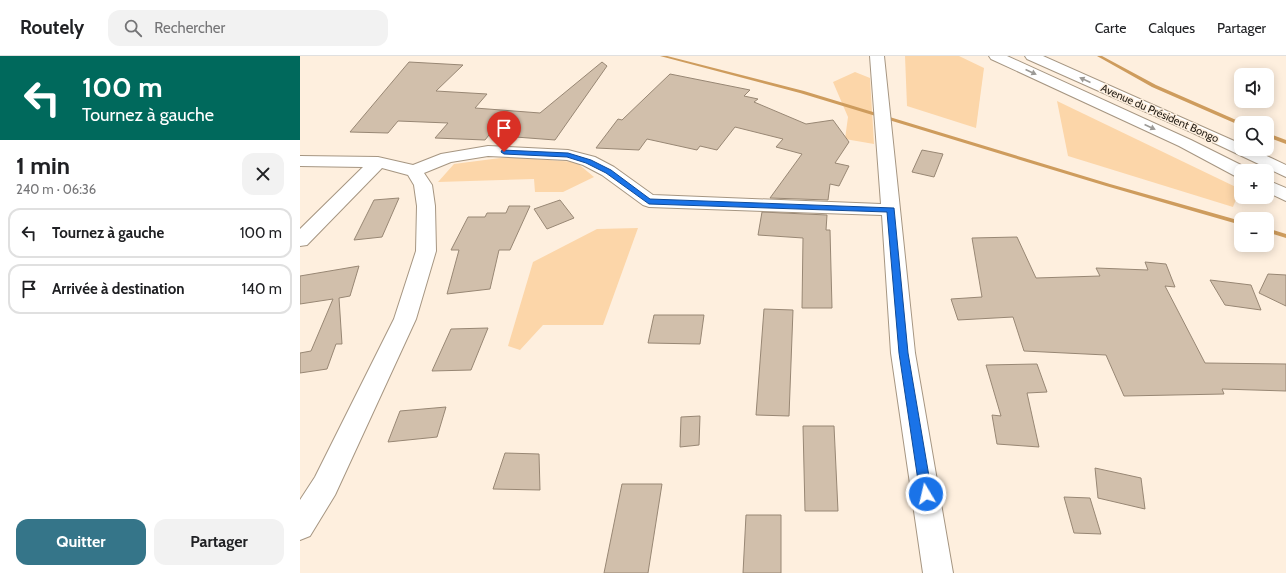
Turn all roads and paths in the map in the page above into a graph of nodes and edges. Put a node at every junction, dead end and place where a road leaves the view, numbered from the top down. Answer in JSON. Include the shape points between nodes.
{"nodes":[{"id":1,"x":877,"y":56,"type":"edge"},
{"id":2,"x":996,"y":56,"type":"edge"},
{"id":3,"x":1032,"y":56,"type":"edge"},
{"id":4,"x":300,"y":161,"type":"edge"},
{"id":5,"x":378,"y":162,"type":"junction"},
{"id":6,"x":1234,"y":168,"type":"edge"},
{"id":7,"x":414,"y":171,"type":"junction"},
{"id":8,"x":1286,"y":172,"type":"edge"},
{"id":9,"x":1274,"y":189,"type":"edge"},
{"id":10,"x":1286,"y":195,"type":"edge"},
{"id":11,"x":891,"y":210,"type":"junction"},
{"id":12,"x":300,"y":240,"type":"edge"},
{"id":13,"x":300,"y":526,"type":"edge"},
{"id":14,"x":938,"y":573,"type":"edge"}],
"edges":[{"from":1,"to":11,"type":"street"},
{"from":2,"to":6,"type":"street","name":"Avenue du Président Bongo","one_way":true,"via":[[1185,143]]},
{"from":8,"to":3,"type":"street","name":"Avenue du Président Bongo","one_way":true,"via":[[1197,129]]},
{"from":4,"to":5,"type":"street"},
{"from":5,"to":7,"type":"street"},
{"from":5,"to":12,"type":"street"},
{"from":7,"to":11,"type":"street","via":[[447,158],[488,151],[568,155],[608,171],[649,201]]},
{"from":7,"to":13,"type":"street","via":[[423,185],[426,206],[426,251],[404,319],[325,486]]},
{"from":9,"to":10,"type":"street"},
{"from":11,"to":14,"type":"street","via":[[904,353]]}]}
